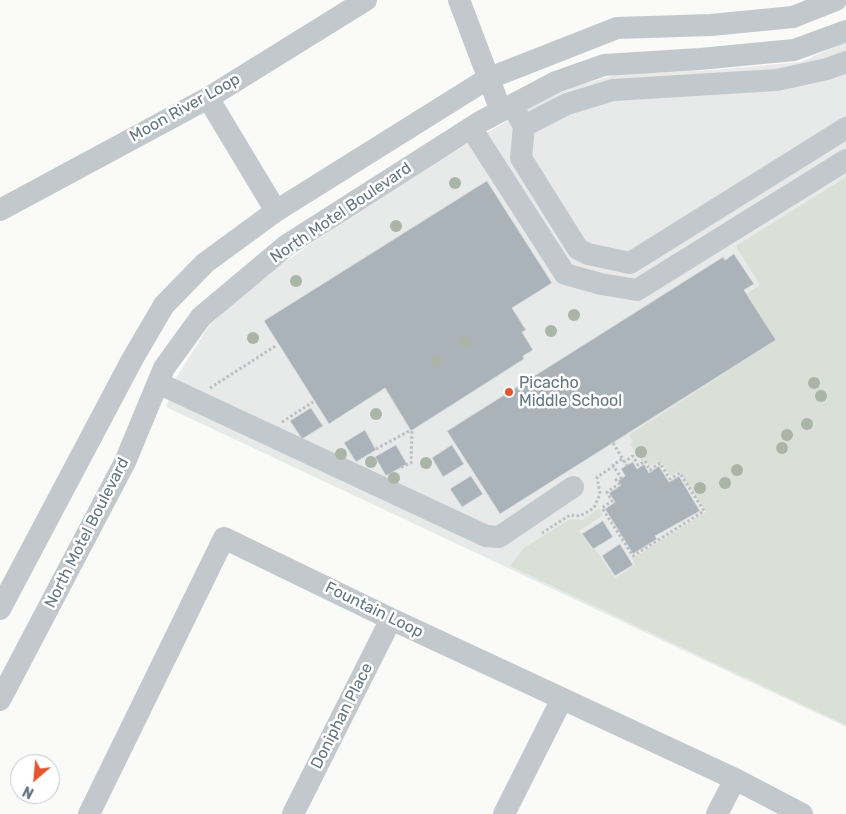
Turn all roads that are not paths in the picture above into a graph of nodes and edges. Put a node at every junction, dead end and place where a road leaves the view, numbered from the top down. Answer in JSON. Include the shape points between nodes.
{"nodes":[{"id":1,"x":366,"y":0,"type":"edge"},
{"id":2,"x":459,"y":0,"type":"edge"},
{"id":3,"x":838,"y":0,"type":"edge"},
{"id":4,"x":846,"y":6,"type":"edge"},
{"id":5,"x":846,"y":31,"type":"edge"},
{"id":6,"x":846,"y":62,"type":"edge"},
{"id":7,"x":487,"y":79,"type":"junction"},
{"id":8,"x":208,"y":98,"type":"junction"},
{"id":9,"x":507,"y":108,"type":"junction"},
{"id":10,"x":524,"y":126,"type":"junction"},
{"id":11,"x":470,"y":128,"type":"junction"},
{"id":12,"x":846,"y":128,"type":"edge"},
{"id":13,"x":846,"y":160,"type":"edge"},
{"id":14,"x":0,"y":210,"type":"edge"},
{"id":15,"x":276,"y":211,"type":"junction"},
{"id":16,"x":158,"y":383,"type":"junction"},
{"id":17,"x":573,"y":487,"type":"dead end"},
{"id":18,"x":0,"y":609,"type":"edge"},
{"id":19,"x":391,"y":618,"type":"junction"},
{"id":20,"x":562,"y":699,"type":"junction"},
{"id":21,"x":0,"y":700,"type":"edge"},
{"id":22,"x":735,"y":779,"type":"junction"},
{"id":23,"x":89,"y":814,"type":"edge"},
{"id":24,"x":293,"y":814,"type":"edge"},
{"id":25,"x":504,"y":814,"type":"edge"},
{"id":26,"x":717,"y":814,"type":"edge"},
{"id":27,"x":802,"y":814,"type":"edge"}],
"edges":[{"from":1,"to":8,"type":"street","name":"Moon River Loop"},
{"from":2,"to":7,"type":"street"},
{"from":3,"to":4,"type":"street"},
{"from":3,"to":7,"type":"street","name":"North Motel Boulevard","via":[[794,17],[711,25],[617,28]]},
{"from":5,"to":9,"type":"street","name":"North Motel Boulevard","via":[[794,50],[604,65],[556,82]]},
{"from":6,"to":10,"type":"street","via":[[827,70],[777,80],[613,90],[567,104]]},
{"from":7,"to":9,"type":"street"},
{"from":7,"to":15,"type":"street","name":"North Motel Boulevard"},
{"from":8,"to":14,"type":"street","name":"Moon River Loop"},
{"from":8,"to":15,"type":"street"},
{"from":9,"to":10,"type":"street"},
{"from":9,"to":11,"type":"street","name":"North Motel Boulevard"},
{"from":10,"to":12,"type":"street","via":[[521,158],[578,249],[630,263]]},
{"from":11,"to":13,"type":"street","via":[[565,274],[637,290]]},
{"from":11,"to":16,"type":"street","name":"North Motel Boulevard","via":[[287,245],[201,317],[164,368]]},
{"from":15,"to":18,"type":"street","name":"North Motel Boulevard","via":[[205,263],[164,305],[132,358]]},
{"from":16,"to":17,"type":"street","via":[[486,536],[499,537]]},
{"from":16,"to":21,"type":"street","name":"North Motel Boulevard","via":[[125,462]]},
{"from":19,"to":20,"type":"street","name":"Fountain Loop"},
{"from":19,"to":23,"type":"street","name":"Fountain Loop","via":[[224,538]]},
{"from":19,"to":24,"type":"street","name":"Doniphan Place"},
{"from":20,"to":22,"type":"street","name":"Fountain Loop"},
{"from":20,"to":25,"type":"street"},
{"from":22,"to":26,"type":"street"},
{"from":22,"to":27,"type":"street","name":"Fountain Loop"}]}
